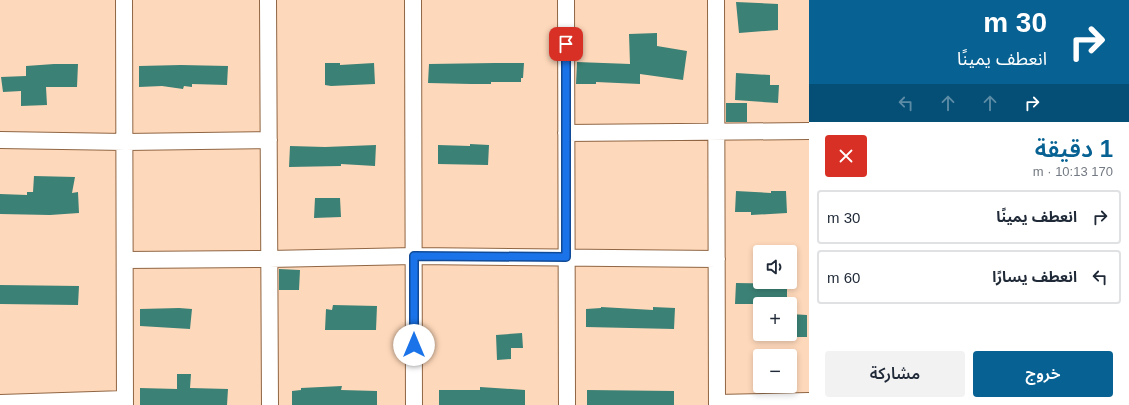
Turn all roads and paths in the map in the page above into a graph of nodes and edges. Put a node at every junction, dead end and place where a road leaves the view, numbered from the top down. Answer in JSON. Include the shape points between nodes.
{"nodes":[{"id":1,"x":124,"y":0,"type":"edge"},
{"id":2,"x":268,"y":0,"type":"edge"},
{"id":3,"x":413,"y":0,"type":"edge"},
{"id":4,"x":566,"y":0,"type":"edge"},
{"id":5,"x":716,"y":0,"type":"edge"},
{"id":6,"x":809,"y":132,"type":"edge"},
{"id":7,"x":566,"y":133,"type":"junction"},
{"id":8,"x":716,"y":133,"type":"junction"},
{"id":9,"x":0,"y":140,"type":"edge"},
{"id":10,"x":269,"y":140,"type":"junction"},
{"id":11,"x":125,"y":142,"type":"junction"},
{"id":12,"x":414,"y":256,"type":"junction"},
{"id":13,"x":566,"y":257,"type":"junction"},
{"id":14,"x":269,"y":259,"type":"junction"},
{"id":15,"x":717,"y":259,"type":"junction"},
{"id":16,"x":125,"y":260,"type":"junction"},
{"id":17,"x":809,"y":401,"type":"edge"},
{"id":18,"x":125,"y":402,"type":"edge"},
{"id":19,"x":0,"y":403,"type":"edge"},
{"id":20,"x":717,"y":404,"type":"edge"},
{"id":21,"x":270,"y":405,"type":"edge"},
{"id":22,"x":414,"y":405,"type":"edge"},
{"id":23,"x":567,"y":405,"type":"edge"}],
"edges":[{"from":1,"to":11,"type":"street"},
{"from":2,"to":10,"type":"street"},
{"from":3,"to":12,"type":"street"},
{"from":4,"to":7,"type":"street"},
{"from":5,"to":8,"type":"street"},
{"from":6,"to":8,"type":"street"},
{"from":7,"to":8,"type":"street"},
{"from":7,"to":13,"type":"street"},
{"from":8,"to":15,"type":"street"},
{"from":9,"to":11,"type":"street"},
{"from":10,"to":11,"type":"street"},
{"from":10,"to":14,"type":"street"},
{"from":11,"to":16,"type":"street"},
{"from":12,"to":13,"type":"street"},
{"from":12,"to":14,"type":"street"},
{"from":12,"to":22,"type":"street"},
{"from":13,"to":15,"type":"street"},
{"from":13,"to":23,"type":"street"},
{"from":14,"to":16,"type":"street"},
{"from":14,"to":21,"type":"street"},
{"from":15,"to":20,"type":"street"},
{"from":16,"to":18,"type":"street"},
{"from":17,"to":20,"type":"street"},
{"from":18,"to":19,"type":"street"}]}
